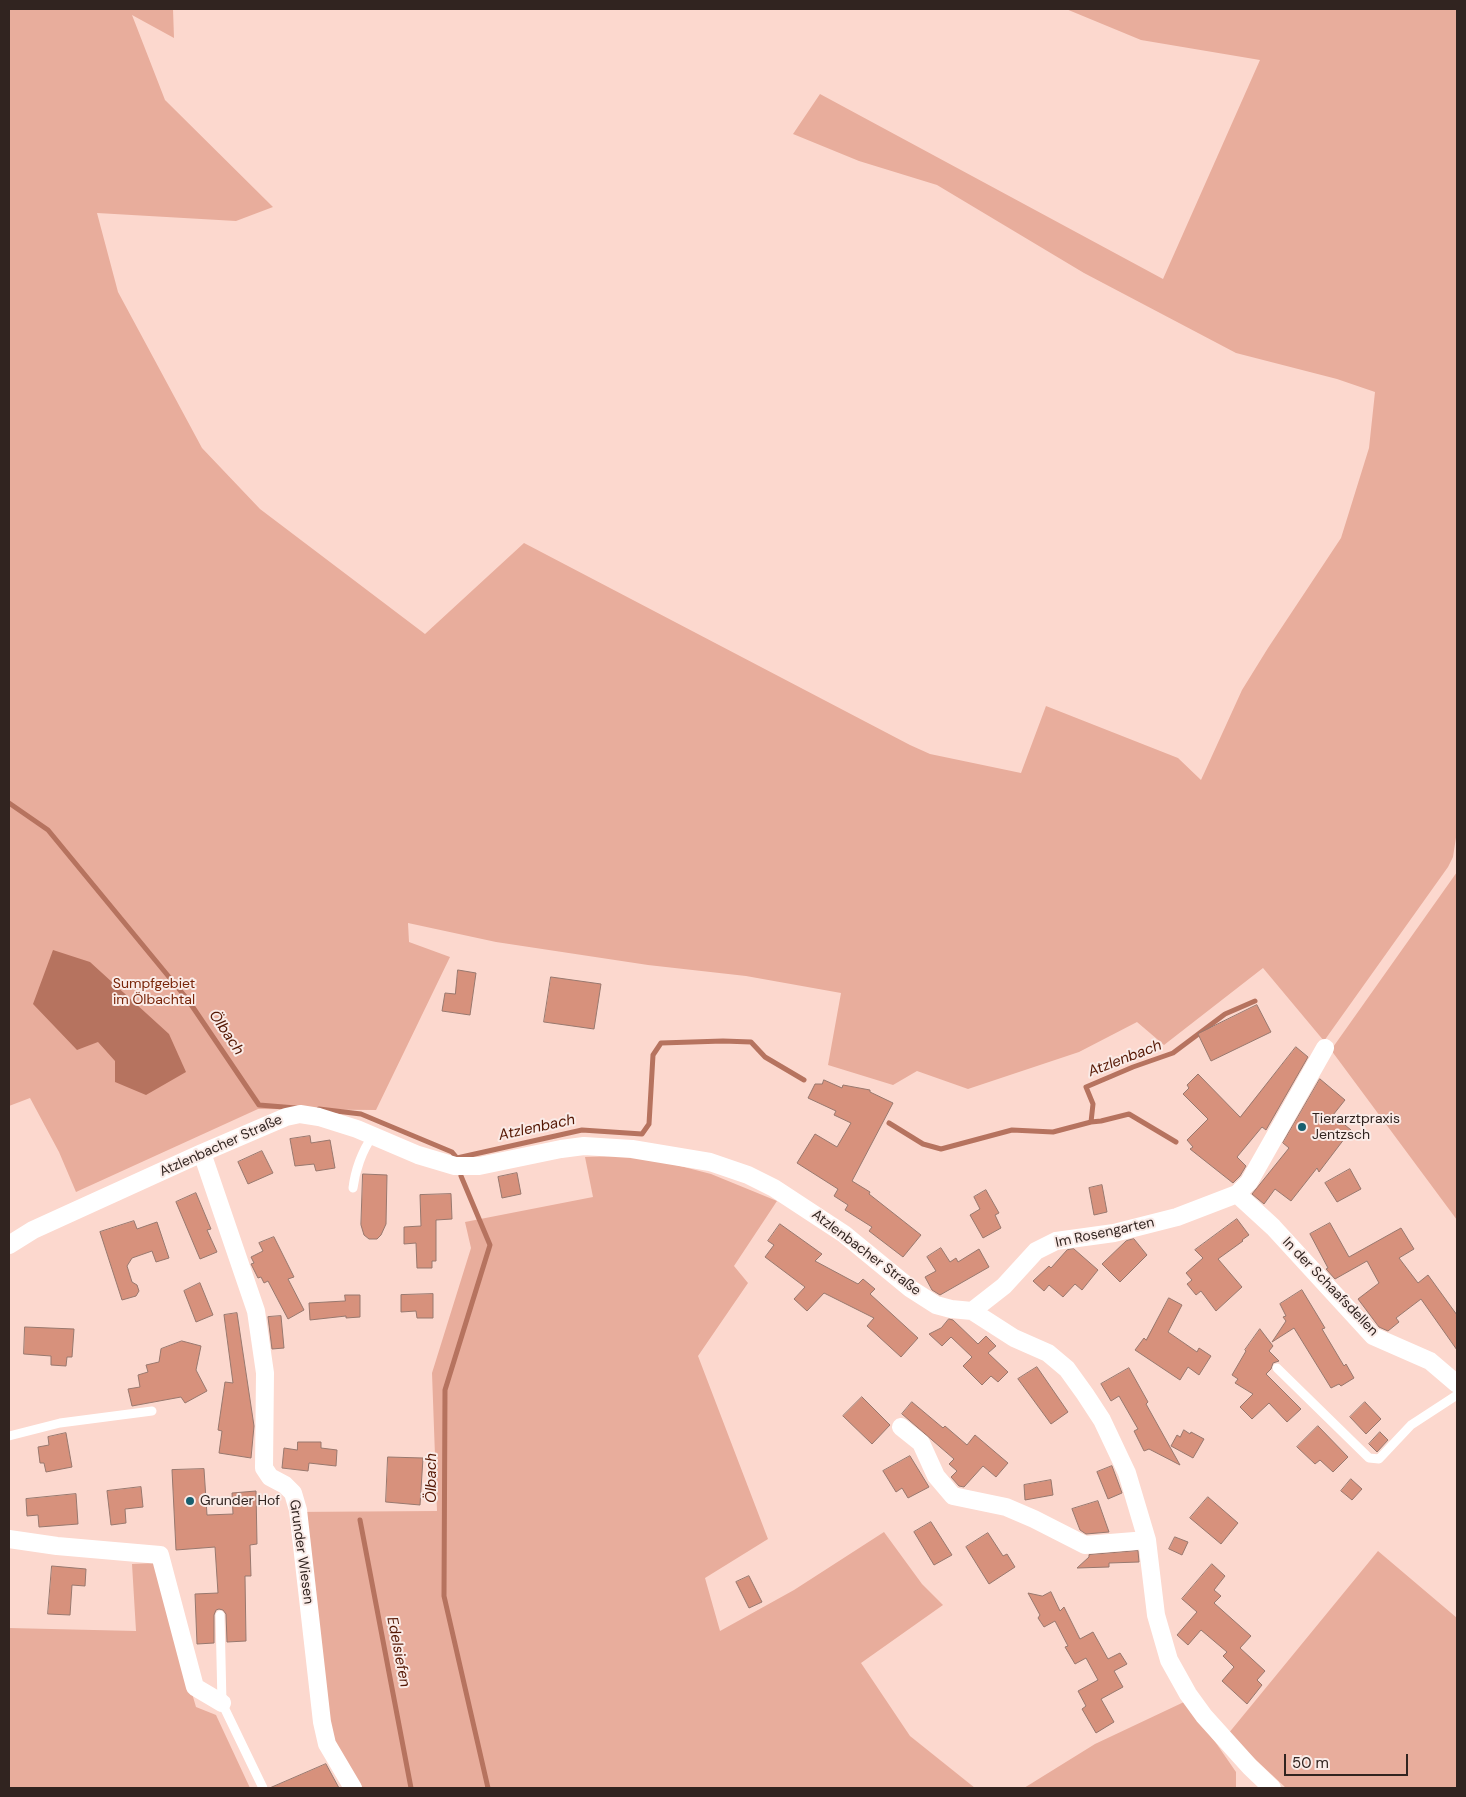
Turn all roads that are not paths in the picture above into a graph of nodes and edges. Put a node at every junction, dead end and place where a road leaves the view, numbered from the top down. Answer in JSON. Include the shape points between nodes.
{"nodes":[{"id":1,"x":1325,"y":1048,"type":"dead end"},
{"id":2,"x":372,"y":1137,"type":"junction"},
{"id":3,"x":202,"y":1153,"type":"junction"},
{"id":4,"x":353,"y":1188,"type":"dead end"},
{"id":5,"x":1237,"y":1194,"type":"junction"},
{"id":6,"x":9,"y":1245,"type":"edge"},
{"id":7,"x":972,"y":1311,"type":"junction"},
{"id":8,"x":1277,"y":1368,"type":"dead end"},
{"id":9,"x":1457,"y":1384,"type":"edge"},
{"id":10,"x":1457,"y":1395,"type":"edge"},
{"id":11,"x":152,"y":1411,"type":"dead end"},
{"id":12,"x":901,"y":1427,"type":"dead end"},
{"id":13,"x":9,"y":1436,"type":"edge"},
{"id":14,"x":9,"y":1539,"type":"edge"},
{"id":15,"x":1147,"y":1540,"type":"junction"},
{"id":16,"x":220,"y":1615,"type":"dead end"},
{"id":17,"x":222,"y":1703,"type":"junction"},
{"id":18,"x":263,"y":1788,"type":"edge"},
{"id":19,"x":353,"y":1788,"type":"edge"},
{"id":20,"x":1272,"y":1788,"type":"edge"}],
"edges":[{"from":1,"to":5,"type":"street","via":[[1248,1182]]},
{"from":2,"to":3,"type":"street","name":"Atzlenbacher Straße","via":[[357,1129],[300,1114]]},
{"from":2,"to":4,"type":"lane","via":[[355,1175]]},
{"from":2,"to":7,"type":"street","name":"Atzlenbacher Straße","via":[[455,1166],[479,1166],[584,1146],[710,1162],[774,1188],[844,1234],[911,1289],[936,1305]]},
{"from":3,"to":6,"type":"street","name":"Atzlenbacher Straße","via":[[33,1230]]},
{"from":3,"to":19,"type":"street","name":"Grunder Wiesen","via":[[256,1311],[265,1373],[264,1468],[270,1478],[293,1493],[298,1510],[322,1722],[327,1744]]},
{"from":5,"to":7,"type":"street","name":"Im Rosengarten","via":[[1177,1217],[1114,1233],[1056,1241],[1036,1251],[1004,1286]]},
{"from":5,"to":9,"type":"street","name":"In der Schaafsdellen","via":[[1373,1336],[1430,1361]]},
{"from":7,"to":15,"type":"street","name":"Atzlenbacher Straße","via":[[1014,1338],[1048,1353],[1067,1369],[1102,1420],[1127,1473]]},
{"from":8,"to":10,"type":"lane","via":[[1369,1458],[1379,1459],[1410,1424]]},
{"from":11,"to":13,"type":"lane","via":[[60,1423]]},
{"from":12,"to":15,"type":"street","via":[[921,1443],[936,1476],[953,1496],[1006,1507],[1085,1546]]},
{"from":14,"to":17,"type":"street","via":[[160,1555],[195,1687]]},
{"from":15,"to":20,"type":"street","name":"Atzlenbacher Straße","via":[[1156,1615],[1169,1660],[1204,1716]]},
{"from":16,"to":17,"type":"lane"},
{"from":17,"to":18,"type":"lane"}]}
